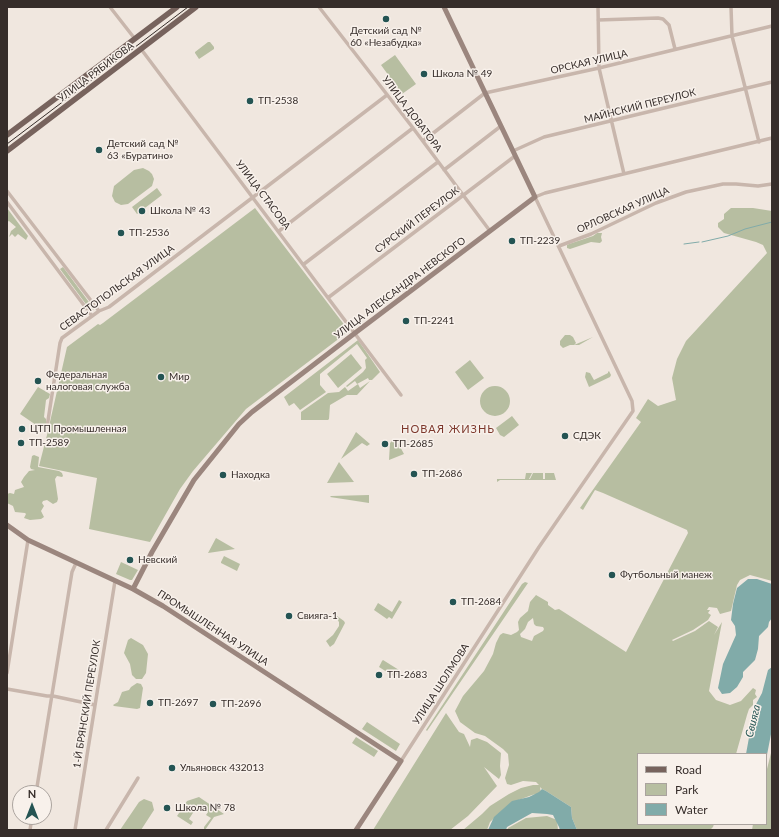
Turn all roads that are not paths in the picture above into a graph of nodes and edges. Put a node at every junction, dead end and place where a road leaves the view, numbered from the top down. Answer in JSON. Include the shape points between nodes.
{"nodes":[{"id":1,"x":110,"y":7,"type":"edge"},
{"id":2,"x":177,"y":7,"type":"edge"},
{"id":3,"x":196,"y":7,"type":"edge"},
{"id":4,"x":319,"y":7,"type":"edge"},
{"id":5,"x":444,"y":7,"type":"edge"},
{"id":6,"x":598,"y":7,"type":"edge"},
{"id":7,"x":731,"y":7,"type":"edge"},
{"id":8,"x":598,"y":20,"type":"junction"},
{"id":9,"x":772,"y":26,"type":"edge"},
{"id":10,"x":732,"y":36,"type":"junction"},
{"id":11,"x":135,"y":39,"type":"junction"},
{"id":12,"x":141,"y":49,"type":"junction"},
{"id":13,"x":675,"y":49,"type":"junction"},
{"id":14,"x":599,"y":68,"type":"junction"},
{"id":15,"x":772,"y":82,"type":"edge"},
{"id":16,"x":745,"y":88,"type":"junction"},
{"id":17,"x":485,"y":93,"type":"junction"},
{"id":18,"x":387,"y":95,"type":"junction"},
{"id":19,"x":612,"y":121,"type":"junction"},
{"id":20,"x":501,"y":126,"type":"junction"},
{"id":21,"x":413,"y":128,"type":"junction"},
{"id":22,"x":7,"y":135,"type":"edge"},
{"id":23,"x":772,"y":138,"type":"edge"},
{"id":24,"x":423,"y":141,"type":"junction"},
{"id":25,"x":758,"y":142,"type":"junction"},
{"id":26,"x":7,"y":151,"type":"edge"},
{"id":27,"x":514,"y":154,"type":"junction"},
{"id":28,"x":438,"y":162,"type":"junction"},
{"id":29,"x":444,"y":170,"type":"junction"},
{"id":30,"x":624,"y":174,"type":"junction"},
{"id":31,"x":772,"y":184,"type":"edge"},
{"id":32,"x":7,"y":191,"type":"edge"},
{"id":33,"x":463,"y":196,"type":"junction"},
{"id":34,"x":253,"y":197,"type":"junction"},
{"id":35,"x":535,"y":197,"type":"junction"},
{"id":36,"x":7,"y":202,"type":"edge"},
{"id":37,"x":279,"y":231,"type":"junction"},
{"id":38,"x":490,"y":231,"type":"junction"},
{"id":39,"x":558,"y":246,"type":"junction"},
{"id":40,"x":304,"y":264,"type":"junction"},
{"id":41,"x":329,"y":297,"type":"junction"},
{"id":42,"x":98,"y":311,"type":"junction"},
{"id":43,"x":92,"y":316,"type":"junction"},
{"id":44,"x":355,"y":333,"type":"junction"},
{"id":45,"x":401,"y":395,"type":"dead end"},
{"id":46,"x":47,"y":427,"type":"dead end"},
{"id":47,"x":7,"y":525,"type":"edge"},
{"id":48,"x":28,"y":540,"type":"junction"},
{"id":49,"x":76,"y":563,"type":"junction"},
{"id":50,"x":115,"y":581,"type":"junction"},
{"id":51,"x":133,"y":588,"type":"junction"},
{"id":52,"x":7,"y":673,"type":"edge"},
{"id":53,"x":7,"y":689,"type":"edge"},
{"id":54,"x":53,"y":696,"type":"junction"},
{"id":55,"x":95,"y":705,"type":"junction"},
{"id":56,"x":401,"y":761,"type":"junction"},
{"id":57,"x":138,"y":778,"type":"dead end"},
{"id":58,"x":37,"y":785,"type":"edge"},
{"id":59,"x":75,"y":830,"type":"edge"},
{"id":60,"x":106,"y":830,"type":"edge"},
{"id":61,"x":356,"y":830,"type":"edge"}],
"edges":[{"from":1,"to":11,"type":"street","name":"УЛИЦА СТАСОВА"},
{"from":2,"to":11,"type":"main road","name":"УЛИЦА РЯБИКОВА"},
{"from":3,"to":12,"type":"main road","name":"УЛИЦА РЯБИКОВА"},
{"from":4,"to":18,"type":"street","name":"УЛИЦА ДОВАТОРА"},
{"from":5,"to":17,"type":"street"},
{"from":6,"to":8,"type":"street"},
{"from":7,"to":10,"type":"street"},
{"from":8,"to":13,"type":"street","via":[[663,19],[668,25]]},
{"from":8,"to":14,"type":"street"},
{"from":9,"to":10,"type":"street","name":"ОРСКАЯ УЛИЦА"},
{"from":10,"to":13,"type":"street","name":"ОРСКАЯ УЛИЦА"},
{"from":10,"to":16,"type":"street"},
{"from":11,"to":12,"type":"main road","name":"УЛИЦА СТАСОВА"},
{"from":11,"to":22,"type":"main road","name":"УЛИЦА РЯБИКОВА"},
{"from":12,"to":26,"type":"main road","name":"УЛИЦА РЯБИКОВА"},
{"from":12,"to":34,"type":"street","name":"УЛИЦА СТАСОВА"},
{"from":13,"to":14,"type":"street","name":"ОРСКАЯ УЛИЦА"},
{"from":14,"to":17,"type":"street","name":"ОРСКАЯ УЛИЦА"},
{"from":14,"to":19,"type":"street"},
{"from":15,"to":16,"type":"street","name":"МАЙНСКИЙ ПЕРЕУЛОК"},
{"from":16,"to":19,"type":"street","name":"МАЙНСКИЙ ПЕРЕУЛОК"},
{"from":16,"to":25,"type":"street"},
{"from":17,"to":20,"type":"street"},
{"from":17,"to":24,"type":"street","name":"ОРСКАЯ УЛИЦА"},
{"from":18,"to":21,"type":"street","name":"УЛИЦА ДОВАТОРА"},
{"from":18,"to":34,"type":"street","name":"СЕВАСТОПОЛЬСКАЯ УЛИЦА"},
{"from":19,"to":27,"type":"street","name":"МАЙНСКИЙ ПЕРЕУЛОК","via":[[544,136]]},
{"from":19,"to":30,"type":"street"},
{"from":20,"to":27,"type":"street"},
{"from":20,"to":29,"type":"street"},
{"from":21,"to":24,"type":"street","name":"УЛИЦА ДОВАТОРА"},
{"from":21,"to":37,"type":"street"},
{"from":23,"to":25,"type":"street","name":"УЛИЦА АЛЕКСАНДРА НЕВСКОГО"},
{"from":24,"to":28,"type":"street","name":"УЛИЦА ДОВАТОРА"},
{"from":25,"to":30,"type":"street","name":"УЛИЦА АЛЕКСАНДРА НЕВСКОГО"},
{"from":27,"to":33,"type":"street","name":"СУРСКИЙ ПЕРЕУЛОК"},
{"from":27,"to":35,"type":"street"},
{"from":28,"to":29,"type":"street","name":"УЛИЦА ДОВАТОРА"},
{"from":28,"to":40,"type":"street"},
{"from":29,"to":33,"type":"street","name":"УЛИЦА ДОВАТОРА"},
{"from":30,"to":35,"type":"street","name":"УЛИЦА АЛЕКСАНДРА НЕВСКОГО"},
{"from":31,"to":39,"type":"street","name":"ОРЛОВСКАЯ УЛИЦА","via":[[723,184],[686,192]]},
{"from":32,"to":42,"type":"street"},
{"from":33,"to":38,"type":"street","name":"УЛИЦА ДОВАТОРА"},
{"from":33,"to":41,"type":"street","name":"СУРСКИЙ ПЕРЕУЛОК"},
{"from":34,"to":37,"type":"street","name":"УЛИЦА СТАСОВА"},
{"from":34,"to":42,"type":"street","name":"СЕВАСТОПОЛЬСКАЯ УЛИЦА","via":[[109,306]]},
{"from":35,"to":38,"type":"street","name":"УЛИЦА АЛЕКСАНДРА НЕВСКОГО"},
{"from":35,"to":39,"type":"street"},
{"from":36,"to":43,"type":"street"},
{"from":37,"to":40,"type":"street","name":"УЛИЦА СТАСОВА"},
{"from":38,"to":44,"type":"street","name":"УЛИЦА АЛЕКСАНДРА НЕВСКОГО"},
{"from":39,"to":56,"type":"street","name":"УЛИЦА ШОЛМОВА","via":[[632,401],[633,408],[539,547]]},
{"from":40,"to":41,"type":"street","name":"УЛИЦА СТАСОВА"},
{"from":41,"to":44,"type":"street","name":"УЛИЦА СТАСОВА"},
{"from":42,"to":43,"type":"street","name":"СЕВАСТОПОЛЬСКАЯ УЛИЦА"},
{"from":43,"to":46,"type":"street","name":"СЕВАСТОПОЛЬСКАЯ УЛИЦА","via":[[64,336],[60,343]]},
{"from":44,"to":45,"type":"street","name":"УЛИЦА СТАСОВА"},
{"from":44,"to":51,"type":"street","name":"УЛИЦА АЛЕКСАНДРА НЕВСКОГО","via":[[239,424],[194,480]]},
{"from":47,"to":48,"type":"street","name":"ПРОМЫШЛЕННАЯ УЛИЦА"},
{"from":48,"to":49,"type":"street","name":"ПРОМЫШЛЕННАЯ УЛИЦА"},
{"from":48,"to":52,"type":"street"},
{"from":49,"to":50,"type":"street","name":"ПРОМЫШЛЕННАЯ УЛИЦА"},
{"from":49,"to":54,"type":"street","via":[[72,572]]},
{"from":50,"to":51,"type":"street","name":"ПРОМЫШЛЕННАЯ УЛИЦА"},
{"from":50,"to":55,"type":"street","name":"1-Й БРЯНСКИЙ ПЕРЕУЛОК"},
{"from":51,"to":56,"type":"street","name":"ПРОМЫШЛЕННАЯ УЛИЦА"},
{"from":53,"to":54,"type":"street"},
{"from":54,"to":55,"type":"street"},
{"from":54,"to":58,"type":"street"},
{"from":55,"to":59,"type":"street","name":"1-Й БРЯНСКИЙ ПЕРЕУЛОК"},
{"from":56,"to":61,"type":"street","name":"УЛИЦА ШОЛМОВА"},
{"from":57,"to":60,"type":"street"}]}
